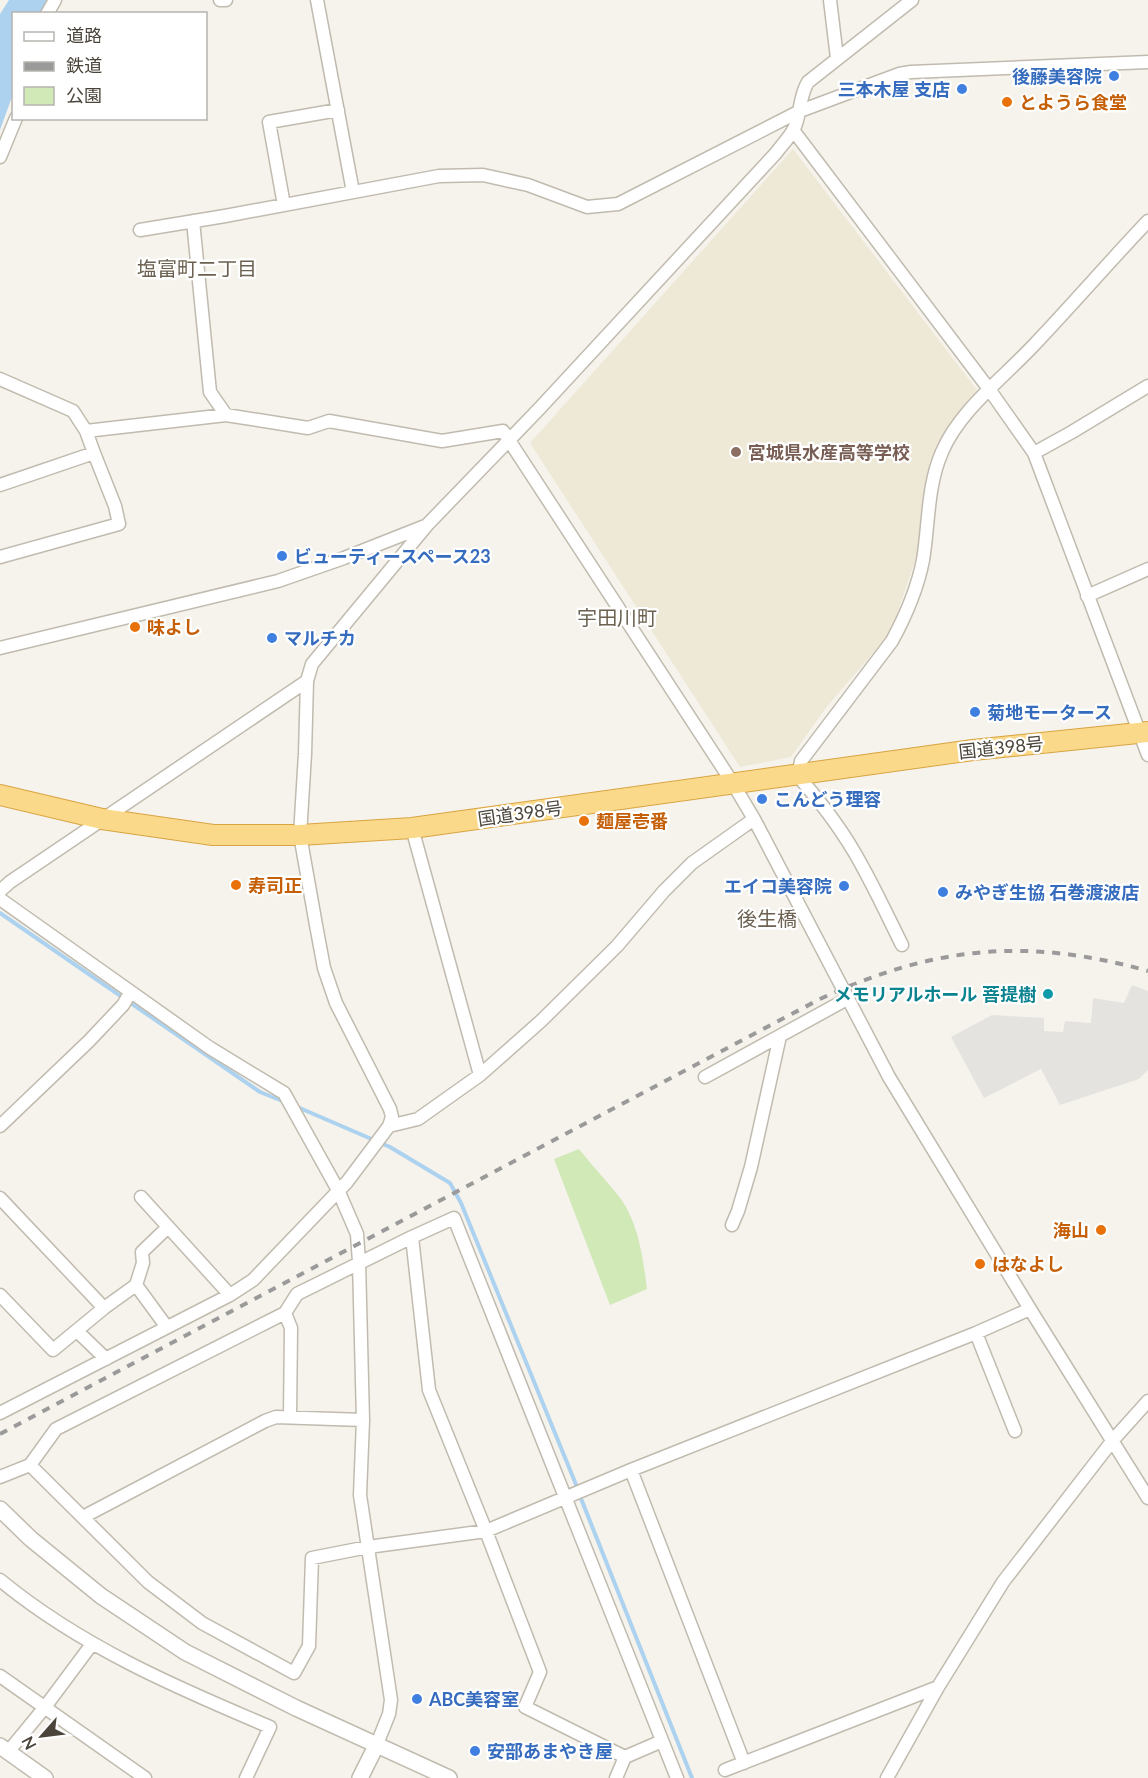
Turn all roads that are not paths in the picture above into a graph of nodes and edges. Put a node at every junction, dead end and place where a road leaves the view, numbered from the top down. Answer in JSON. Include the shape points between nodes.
{"nodes":[{"id":1,"x":220,"y":0,"type":"edge"},
{"id":2,"x":226,"y":0,"type":"edge"},
{"id":3,"x":318,"y":0,"type":"edge"},
{"id":4,"x":830,"y":0,"type":"edge"},
{"id":5,"x":912,"y":0,"type":"edge"},
{"id":6,"x":837,"y":58,"type":"junction"},
{"id":7,"x":1148,"y":62,"type":"edge"},
{"id":8,"x":338,"y":110,"type":"junction"},
{"id":9,"x":800,"y":111,"type":"junction"},
{"id":10,"x":15,"y":120,"type":"edge"},
{"id":11,"x":794,"y":130,"type":"junction"},
{"id":12,"x":0,"y":157,"type":"edge"},
{"id":13,"x":353,"y":192,"type":"junction"},
{"id":14,"x":284,"y":205,"type":"junction"},
{"id":15,"x":193,"y":222,"type":"junction"},
{"id":16,"x":1148,"y":222,"type":"edge"},
{"id":17,"x":140,"y":230,"type":"dead end"},
{"id":18,"x":0,"y":379,"type":"edge"},
{"id":19,"x":1148,"y":386,"type":"edge"},
{"id":20,"x":989,"y":389,"type":"junction"},
{"id":21,"x":226,"y":416,"type":"junction"},
{"id":22,"x":86,"y":431,"type":"junction"},
{"id":23,"x":509,"y":440,"type":"junction"},
{"id":24,"x":94,"y":453,"type":"junction"},
{"id":25,"x":1034,"y":453,"type":"junction"},
{"id":26,"x":0,"y":485,"type":"edge"},
{"id":27,"x":428,"y":524,"type":"junction"},
{"id":28,"x":0,"y":556,"type":"edge"},
{"id":29,"x":1148,"y":569,"type":"edge"},
{"id":30,"x":1087,"y":596,"type":"junction"},
{"id":31,"x":0,"y":648,"type":"edge"},
{"id":32,"x":307,"y":681,"type":"junction"},
{"id":33,"x":1144,"y":733,"type":"edge"},
{"id":34,"x":1148,"y":755,"type":"edge"},
{"id":35,"x":798,"y":776,"type":"junction"},
{"id":36,"x":732,"y":782,"type":"junction"},
{"id":37,"x":0,"y":795,"type":"edge"},
{"id":38,"x":102,"y":819,"type":"junction"},
{"id":39,"x":754,"y":819,"type":"junction"},
{"id":40,"x":412,"y":828,"type":"junction"},
{"id":41,"x":300,"y":835,"type":"junction"},
{"id":42,"x":0,"y":891,"type":"edge"},
{"id":43,"x":0,"y":899,"type":"edge"},
{"id":44,"x":902,"y":945,"type":"dead end"},
{"id":45,"x":127,"y":999,"type":"junction"},
{"id":46,"x":847,"y":999,"type":"junction"},
{"id":47,"x":780,"y":1036,"type":"junction"},
{"id":48,"x":480,"y":1075,"type":"junction"},
{"id":49,"x":705,"y":1077,"type":"dead end"},
{"id":50,"x":0,"y":1126,"type":"edge"},
{"id":51,"x":389,"y":1126,"type":"junction"},
{"id":52,"x":338,"y":1190,"type":"junction"},
{"id":53,"x":141,"y":1197,"type":"dead end"},
{"id":54,"x":0,"y":1198,"type":"edge"},
{"id":55,"x":732,"y":1225,"type":"dead end"},
{"id":56,"x":168,"y":1227,"type":"junction"},
{"id":57,"x":412,"y":1237,"type":"junction"},
{"id":58,"x":359,"y":1262,"type":"junction"},
{"id":59,"x":136,"y":1285,"type":"junction"},
{"id":60,"x":0,"y":1295,"type":"edge"},
{"id":61,"x":230,"y":1295,"type":"junction"},
{"id":62,"x":104,"y":1308,"type":"junction"},
{"id":63,"x":1030,"y":1309,"type":"junction"},
{"id":64,"x":285,"y":1313,"type":"junction"},
{"id":65,"x":165,"y":1326,"type":"junction"},
{"id":66,"x":77,"y":1331,"type":"junction"},
{"id":67,"x":976,"y":1333,"type":"junction"},
{"id":68,"x":106,"y":1359,"type":"junction"},
{"id":69,"x":1148,"y":1401,"type":"edge"},
{"id":70,"x":3,"y":1408,"type":"edge"},
{"id":71,"x":290,"y":1417,"type":"junction"},
{"id":72,"x":363,"y":1420,"type":"junction"},
{"id":73,"x":1015,"y":1431,"type":"dead end"},
{"id":74,"x":1113,"y":1440,"type":"junction"},
{"id":75,"x":30,"y":1465,"type":"junction"},
{"id":76,"x":632,"y":1470,"type":"junction"},
{"id":77,"x":0,"y":1477,"type":"edge"},
{"id":78,"x":564,"y":1497,"type":"junction"},
{"id":79,"x":1148,"y":1498,"type":"edge"},
{"id":80,"x":0,"y":1509,"type":"edge"},
{"id":81,"x":83,"y":1517,"type":"junction"},
{"id":82,"x":486,"y":1531,"type":"junction"},
{"id":83,"x":368,"y":1547,"type":"junction"},
{"id":84,"x":0,"y":1580,"type":"edge"},
{"id":85,"x":92,"y":1644,"type":"junction"},
{"id":86,"x":0,"y":1676,"type":"edge"},
{"id":87,"x":938,"y":1687,"type":"junction"},
{"id":88,"x":45,"y":1707,"type":"junction"},
{"id":89,"x":662,"y":1741,"type":"junction"},
{"id":90,"x":377,"y":1744,"type":"junction"},
{"id":91,"x":4,"y":1749,"type":"edge"},
{"id":92,"x":626,"y":1757,"type":"junction"},
{"id":93,"x":744,"y":1763,"type":"junction"},
{"id":94,"x":725,"y":1770,"type":"dead end"},
{"id":95,"x":45,"y":1778,"type":"edge"},
{"id":96,"x":145,"y":1778,"type":"edge"},
{"id":97,"x":246,"y":1778,"type":"edge"},
{"id":98,"x":360,"y":1778,"type":"edge"},
{"id":99,"x":449,"y":1778,"type":"edge"},
{"id":100,"x":616,"y":1778,"type":"edge"},
{"id":101,"x":676,"y":1778,"type":"edge"},
{"id":102,"x":887,"y":1778,"type":"edge"}],
"edges":[{"from":1,"to":2,"type":"street"},
{"from":3,"to":8,"type":"street"},
{"from":4,"to":6,"type":"street"},
{"from":5,"to":6,"type":"street"},
{"from":6,"to":9,"type":"street","via":[[803,89]]},
{"from":7,"to":9,"type":"street","via":[[911,72]]},
{"from":8,"to":13,"type":"street"},
{"from":8,"to":14,"type":"street","via":[[269,122]]},
{"from":9,"to":11,"type":"street"},
{"from":9,"to":13,"type":"street","via":[[618,204],[587,207],[528,185],[483,174],[439,176]]},
{"from":10,"to":12,"type":"street"},
{"from":11,"to":20,"type":"street"},
{"from":11,"to":23,"type":"street"},
{"from":13,"to":14,"type":"street"},
{"from":14,"to":15,"type":"street"},
{"from":15,"to":17,"type":"street"},
{"from":15,"to":21,"type":"street","via":[[210,392]]},
{"from":16,"to":20,"type":"street"},
{"from":18,"to":22,"type":"street","via":[[73,411]]},
{"from":19,"to":25,"type":"street"},
{"from":20,"to":25,"type":"street"},
{"from":20,"to":35,"type":"street","via":[[956,427],[934,470],[922,562],[903,621],[801,761]]},
{"from":21,"to":22,"type":"street"},
{"from":21,"to":23,"type":"street","via":[[308,428],[329,421],[442,441],[503,431]]},
{"from":22,"to":24,"type":"street"},
{"from":23,"to":27,"type":"street"},
{"from":23,"to":36,"type":"street"},
{"from":24,"to":26,"type":"street"},
{"from":24,"to":28,"type":"street","via":[[118,524]]},
{"from":25,"to":30,"type":"street"},
{"from":27,"to":31,"type":"street","via":[[278,581]]},
{"from":27,"to":32,"type":"street","via":[[312,664]]},
{"from":29,"to":30,"type":"street"},
{"from":30,"to":33,"type":"street"},
{"from":32,"to":38,"type":"street"},
{"from":32,"to":41,"type":"street"},
{"from":33,"to":34,"type":"street"},
{"from":33,"to":35,"type":"highway","name":"国道398号","via":[[973,750]]},
{"from":35,"to":36,"type":"highway","name":"国道398号"},
{"from":35,"to":44,"type":"street","via":[[852,849]]},
{"from":36,"to":39,"type":"street"},
{"from":36,"to":40,"type":"highway","name":"国道398号"},
{"from":37,"to":38,"type":"highway","name":"国道398号"},
{"from":38,"to":41,"type":"highway","name":"国道398号","via":[[213,835]]},
{"from":38,"to":42,"type":"street"},
{"from":39,"to":46,"type":"street"},
{"from":39,"to":48,"type":"street","via":[[692,863],[617,946]]},
{"from":40,"to":41,"type":"highway","name":"国道398号"},
{"from":40,"to":48,"type":"street"},
{"from":41,"to":51,"type":"street","via":[[324,968],[336,1003],[390,1108]]},
{"from":43,"to":45,"type":"street"},
{"from":45,"to":50,"type":"street"},
{"from":45,"to":52,"type":"street","via":[[284,1093]]},
{"from":46,"to":47,"type":"street"},
{"from":46,"to":63,"type":"street","via":[[889,1077]]},
{"from":47,"to":49,"type":"street"},
{"from":47,"to":55,"type":"street","via":[[751,1167]]},
{"from":48,"to":51,"type":"street","via":[[418,1119]]},
{"from":51,"to":52,"type":"street"},
{"from":52,"to":58,"type":"street","via":[[357,1234]]},
{"from":52,"to":61,"type":"street","via":[[253,1280]]},
{"from":53,"to":56,"type":"street"},
{"from":54,"to":62,"type":"street"},
{"from":56,"to":59,"type":"street","via":[[142,1252]]},
{"from":56,"to":61,"type":"street"},
{"from":57,"to":58,"type":"street"},
{"from":57,"to":78,"type":"street","via":[[454,1218]]},
{"from":57,"to":82,"type":"street","via":[[429,1390]]},
{"from":58,"to":64,"type":"street","via":[[297,1294]]},
{"from":58,"to":72,"type":"street"},
{"from":59,"to":62,"type":"street"},
{"from":59,"to":65,"type":"street"},
{"from":60,"to":66,"type":"street","via":[[53,1350]]},
{"from":61,"to":65,"type":"street"},
{"from":62,"to":66,"type":"street"},
{"from":63,"to":67,"type":"street"},
{"from":63,"to":74,"type":"street"},
{"from":64,"to":71,"type":"street","via":[[291,1328]]},
{"from":64,"to":75,"type":"street","via":[[56,1429]]},
{"from":65,"to":68,"type":"street"},
{"from":66,"to":68,"type":"street"},
{"from":67,"to":73,"type":"street"},
{"from":67,"to":76,"type":"street"},
{"from":68,"to":70,"type":"street"},
{"from":69,"to":74,"type":"street"},
{"from":71,"to":72,"type":"street"},
{"from":71,"to":81,"type":"street","via":[[265,1421]]},
{"from":72,"to":83,"type":"street","via":[[360,1495]]},
{"from":74,"to":79,"type":"street"},
{"from":74,"to":87,"type":"street","via":[[1003,1582]]},
{"from":75,"to":77,"type":"street"},
{"from":75,"to":81,"type":"street"},
{"from":76,"to":78,"type":"street"},
{"from":76,"to":93,"type":"street"},
{"from":78,"to":82,"type":"street"},
{"from":78,"to":89,"type":"street"},
{"from":80,"to":90,"type":"street","via":[[101,1596],[185,1652]]},
{"from":81,"to":83,"type":"street","via":[[148,1582],[202,1623],[294,1673],[309,1646],[312,1558]]},
{"from":82,"to":83,"type":"street"},
{"from":82,"to":92,"type":"street","via":[[540,1672],[525,1707]]},
{"from":83,"to":90,"type":"street","via":[[390,1700],[389,1714]]},
{"from":84,"to":85,"type":"street"},
{"from":85,"to":88,"type":"street"},
{"from":85,"to":97,"type":"street","via":[[170,1684],[270,1727]]},
{"from":86,"to":88,"type":"street"},
{"from":87,"to":93,"type":"street"},
{"from":87,"to":102,"type":"street"},
{"from":88,"to":91,"type":"street"},
{"from":88,"to":96,"type":"street"},
{"from":89,"to":92,"type":"street"},
{"from":89,"to":101,"type":"street"},
{"from":90,"to":98,"type":"street"},
{"from":90,"to":99,"type":"street"},
{"from":91,"to":95,"type":"street"},
{"from":92,"to":100,"type":"street"},
{"from":93,"to":94,"type":"street"}]}
